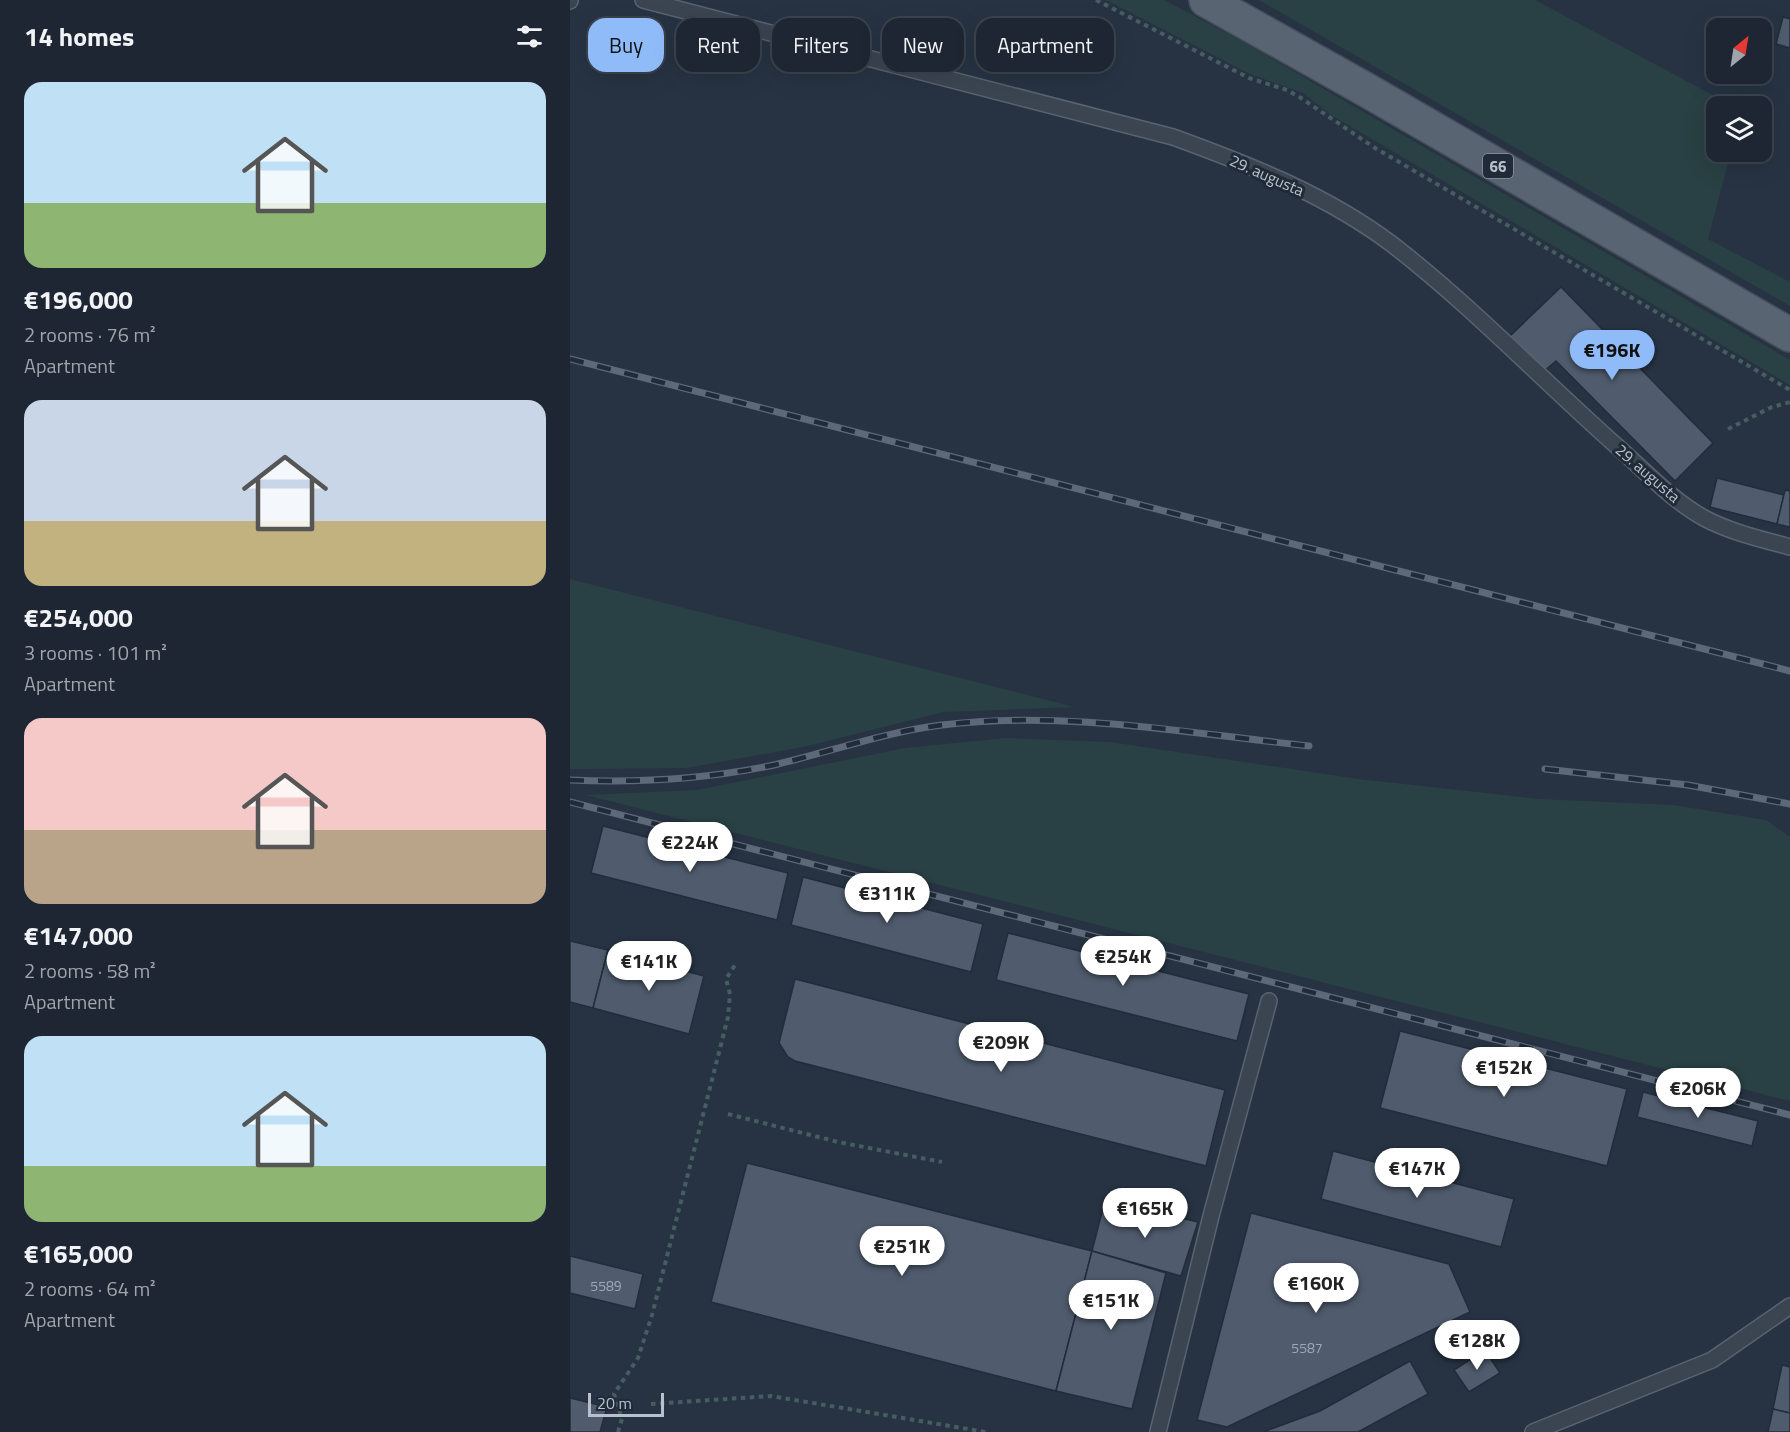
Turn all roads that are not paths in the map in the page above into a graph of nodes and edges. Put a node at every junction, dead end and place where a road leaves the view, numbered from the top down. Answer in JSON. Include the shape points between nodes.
{"nodes":[{"id":1,"x":642,"y":0,"type":"edge"},
{"id":2,"x":1206,"y":0,"type":"edge"},
{"id":3,"x":1790,"y":335,"type":"edge"},
{"id":4,"x":1790,"y":547,"type":"edge"},
{"id":5,"x":1269,"y":1001,"type":"dead end"},
{"id":6,"x":1790,"y":1306,"type":"edge"},
{"id":7,"x":1158,"y":1432,"type":"edge"},
{"id":8,"x":1533,"y":1432,"type":"edge"}],
"edges":[{"from":1,"to":4,"type":"lane","name":"29. augusta","via":[[1173,137],[1239,161],[1328,202],[1392,245],[1440,285],[1554,391],[1703,518]]},
{"from":2,"to":3,"type":"main road","number":"66"},
{"from":5,"to":7,"type":"lane"},
{"from":6,"to":8,"type":"lane","via":[[1712,1360]]}]}
